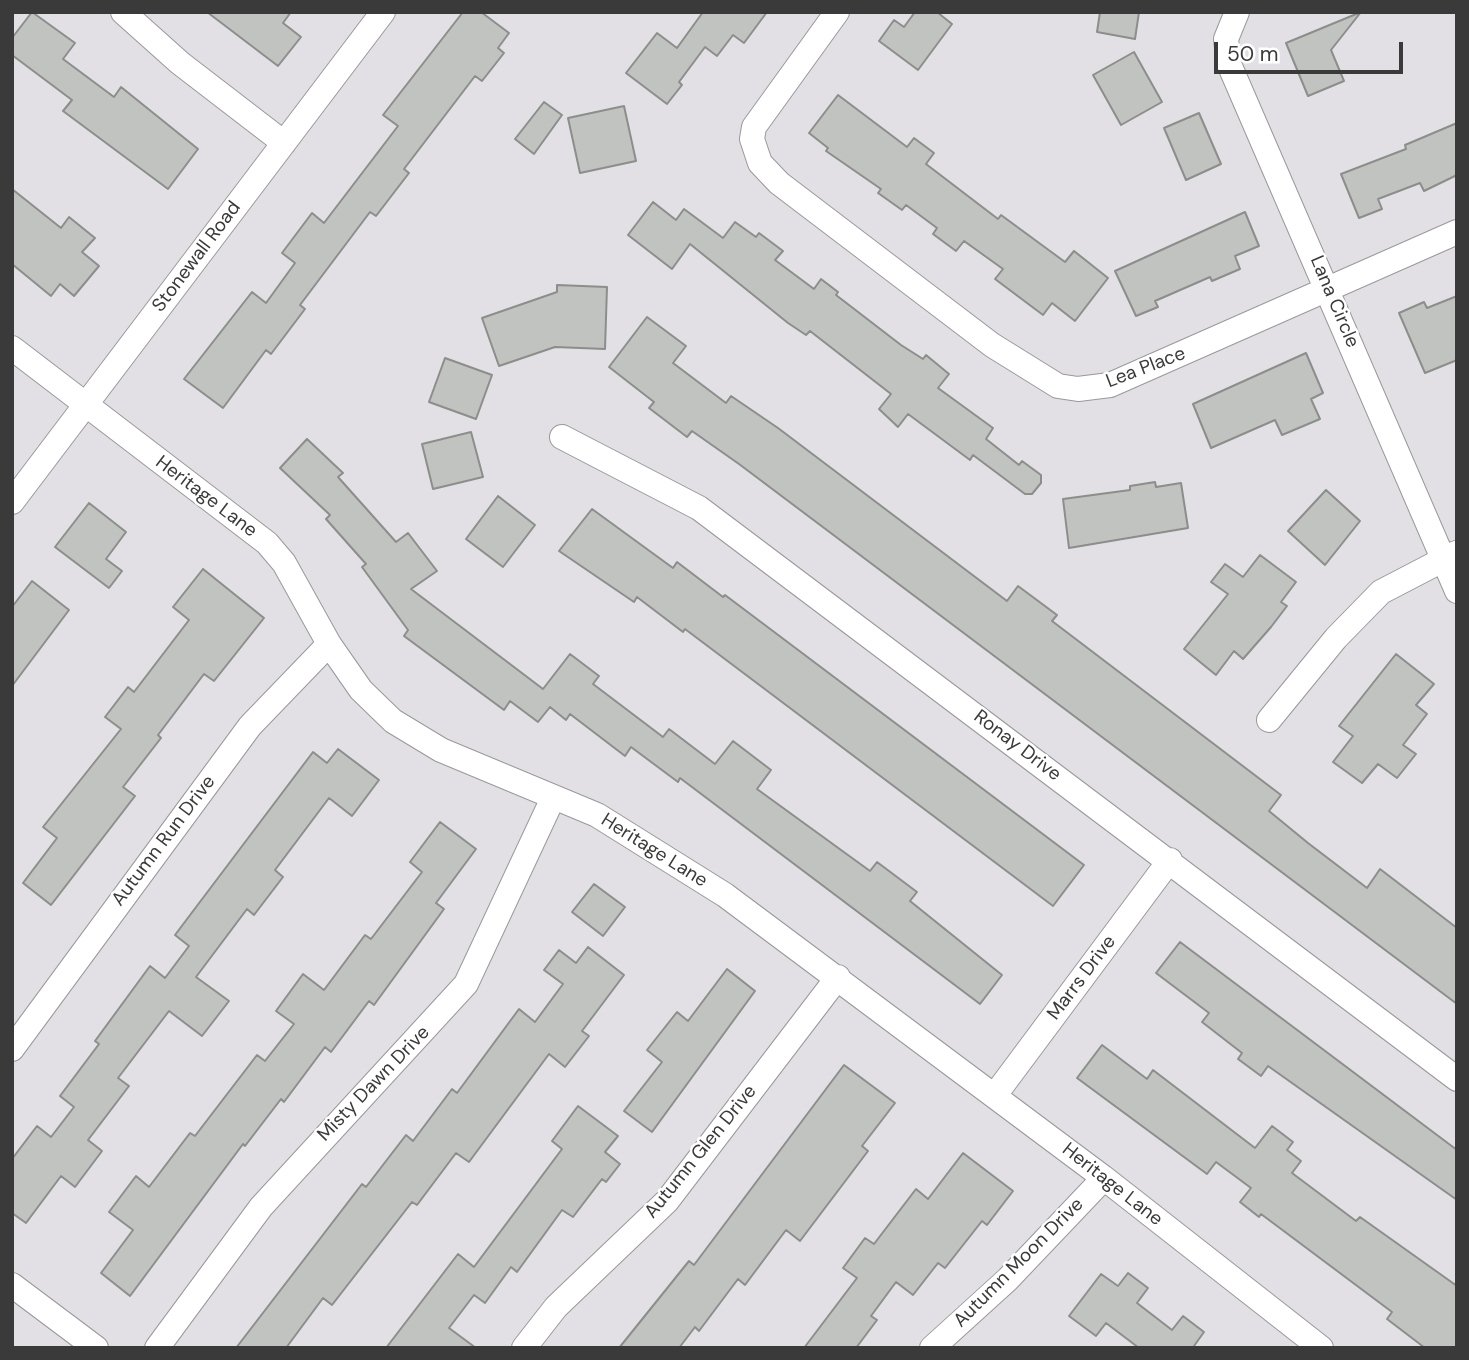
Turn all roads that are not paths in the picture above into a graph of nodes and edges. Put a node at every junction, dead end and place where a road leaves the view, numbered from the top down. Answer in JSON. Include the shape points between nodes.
{"nodes":[{"id":1,"x":123,"y":12,"type":"edge"},
{"id":2,"x":383,"y":12,"type":"edge"},
{"id":3,"x":837,"y":12,"type":"edge"},
{"id":4,"x":1237,"y":12,"type":"edge"},
{"id":5,"x":284,"y":143,"type":"junction"},
{"id":6,"x":1457,"y":232,"type":"edge"},
{"id":7,"x":1328,"y":289,"type":"junction"},
{"id":8,"x":12,"y":348,"type":"edge"},
{"id":9,"x":85,"y":405,"type":"junction"},
{"id":10,"x":562,"y":437,"type":"dead end"},
{"id":11,"x":12,"y":502,"type":"edge"},
{"id":12,"x":1449,"y":556,"type":"edge"},
{"id":13,"x":1457,"y":591,"type":"edge"},
{"id":14,"x":329,"y":644,"type":"junction"},
{"id":15,"x":1269,"y":720,"type":"dead end"},
{"id":16,"x":553,"y":798,"type":"junction"},
{"id":17,"x":1170,"y":860,"type":"junction"},
{"id":18,"x":838,"y":977,"type":"junction"},
{"id":19,"x":12,"y":1049,"type":"edge"},
{"id":20,"x":1457,"y":1079,"type":"edge"},
{"id":21,"x":995,"y":1096,"type":"junction"},
{"id":22,"x":1104,"y":1178,"type":"junction"},
{"id":23,"x":12,"y":1284,"type":"edge"},
{"id":24,"x":96,"y":1348,"type":"edge"},
{"id":25,"x":157,"y":1348,"type":"edge"},
{"id":26,"x":524,"y":1348,"type":"edge"},
{"id":27,"x":932,"y":1348,"type":"edge"},
{"id":28,"x":1321,"y":1348,"type":"edge"}],
"edges":[{"from":1,"to":5,"type":"street","via":[[180,63]]},
{"from":2,"to":5,"type":"street","name":"Stonewall Road"},
{"from":3,"to":7,"type":"street","name":"Lea Place","via":[[754,127],[752,139],[760,163],[779,183],[992,345],[1058,386],[1110,385]]},
{"from":4,"to":7,"type":"street","name":"Lana Circle","via":[[1226,39],[1229,64]]},
{"from":5,"to":9,"type":"street","name":"Stonewall Road"},
{"from":6,"to":7,"type":"street","name":"Lea Place"},
{"from":7,"to":12,"type":"street","name":"Lana Circle"},
{"from":8,"to":9,"type":"street","name":"Heritage Lane"},
{"from":9,"to":11,"type":"street","name":"Stonewall Road"},
{"from":9,"to":14,"type":"street","name":"Heritage Lane","via":[[267,543],[284,563]]},
{"from":10,"to":17,"type":"street","name":"Ronay Drive","via":[[699,508]]},
{"from":12,"to":13,"type":"street","name":"Lana Circle"},
{"from":12,"to":15,"type":"street","via":[[1381,592],[1336,638]]},
{"from":14,"to":16,"type":"street","name":"Heritage Lane","via":[[361,690],[393,721],[441,750]]},
{"from":14,"to":19,"type":"street","name":"Autumn Run Drive","via":[[250,726]]},
{"from":16,"to":18,"type":"street","name":"Heritage Lane","via":[[597,815],[713,888]]},
{"from":16,"to":25,"type":"street","name":"Misty Dawn Drive","via":[[466,984],[261,1207]]},
{"from":17,"to":20,"type":"street","name":"Ronay Drive"},
{"from":17,"to":21,"type":"street","name":"Marrs Drive"},
{"from":18,"to":21,"type":"street","name":"Heritage Lane"},
{"from":18,"to":26,"type":"street","name":"Autumn Glen Drive","via":[[667,1201],[556,1307]]},
{"from":21,"to":22,"type":"street","name":"Heritage Lane"},
{"from":22,"to":27,"type":"street","name":"Autumn Moon Drive","via":[[1008,1279]]},
{"from":22,"to":28,"type":"street","name":"Heritage Lane"},
{"from":23,"to":24,"type":"street"}]}
